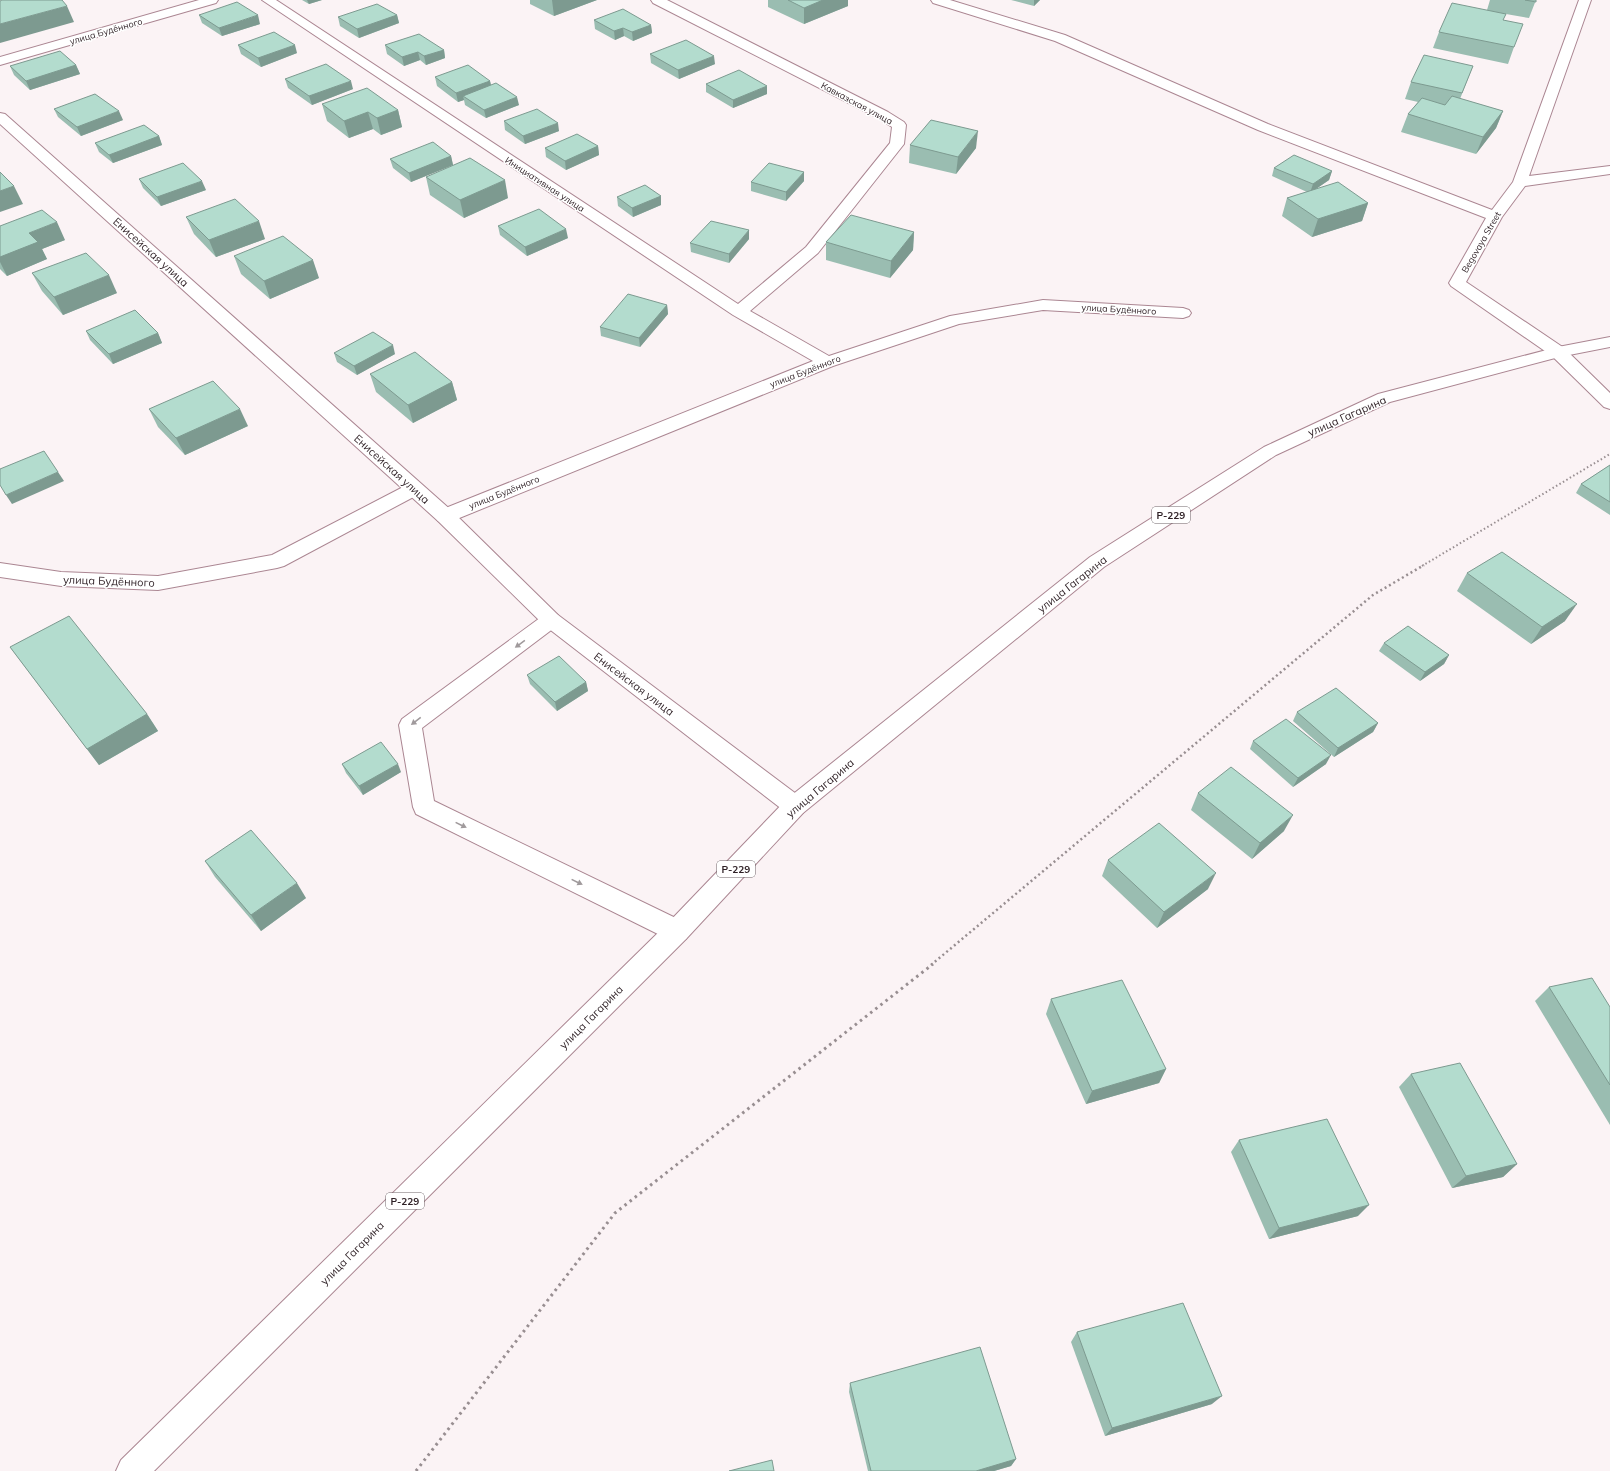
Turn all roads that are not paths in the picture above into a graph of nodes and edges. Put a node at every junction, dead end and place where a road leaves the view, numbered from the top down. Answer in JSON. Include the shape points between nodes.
{"nodes":[{"id":1,"x":212,"y":0,"type":"edge"},
{"id":2,"x":268,"y":0,"type":"edge"},
{"id":3,"x":656,"y":0,"type":"edge"},
{"id":4,"x":937,"y":0,"type":"edge"},
{"id":5,"x":1585,"y":0,"type":"edge"},
{"id":6,"x":0,"y":61,"type":"edge"},
{"id":7,"x":0,"y":117,"type":"edge"},
{"id":8,"x":1610,"y":170,"type":"edge"},
{"id":9,"x":1520,"y":182,"type":"junction"},
{"id":10,"x":1495,"y":216,"type":"junction"},
{"id":11,"x":739,"y":312,"type":"junction"},
{"id":12,"x":1183,"y":312,"type":"dead end"},
{"id":13,"x":1610,"y":342,"type":"edge"},
{"id":14,"x":1558,"y":352,"type":"junction"},
{"id":15,"x":827,"y":362,"type":"junction"},
{"id":16,"x":1610,"y":403,"type":"edge"},
{"id":17,"x":414,"y":489,"type":"junction"},
{"id":18,"x":444,"y":516,"type":"junction"},
{"id":19,"x":0,"y":570,"type":"edge"},
{"id":20,"x":551,"y":620,"type":"junction"},
{"id":21,"x":795,"y":806,"type":"junction"},
{"id":22,"x":677,"y":932,"type":"junction"},
{"id":23,"x":132,"y":1471,"type":"edge"}],
"edges":[{"from":1,"to":6,"type":"street","name":"улица Будённого"},
{"from":2,"to":11,"type":"street","name":"Инициативная улица"},
{"from":3,"to":11,"type":"street","name":"Кавказская улица","via":[[899,125],[897,144],[812,250]]},
{"from":4,"to":10,"type":"street","via":[[1060,38],[1263,127]]},
{"from":5,"to":9,"type":"street","name":"Begovaya Street"},
{"from":7,"to":17,"type":"street","name":"Енисейская улица"},
{"from":8,"to":9,"type":"street"},
{"from":9,"to":10,"type":"street","name":"Begovaya Street"},
{"from":10,"to":14,"type":"street","name":"Begovaya Street","via":[[1457,283]]},
{"from":11,"to":15,"type":"street","name":"Инициативная улица"},
{"from":12,"to":15,"type":"street","name":"улица Будённого","via":[[1043,305],[956,320]]},
{"from":13,"to":14,"type":"street","name":"улица Гагарина","number":"Р-229"},
{"from":14,"to":16,"type":"street"},
{"from":14,"to":21,"type":"street","name":"улица Гагарина","number":"Р-229","via":[[1384,398],[1270,451],[1097,562]]},
{"from":15,"to":18,"type":"street","name":"улица Будённого"},
{"from":17,"to":18,"type":"street","name":"Енисейская улица"},
{"from":17,"to":19,"type":"street","name":"улица Будённого","via":[[277,561],[158,583],[61,579]]},
{"from":18,"to":20,"type":"street","name":"Енисейская улица"},
{"from":20,"to":21,"type":"street","name":"Енисейская улица"},
{"from":20,"to":22,"type":"street","one_way":true,"via":[[410,725],[424,807]]},
{"from":21,"to":22,"type":"street","name":"улица Гагарина","number":"Р-229"},
{"from":22,"to":23,"type":"street","name":"улица Гагарина","number":"Р-229"}]}
